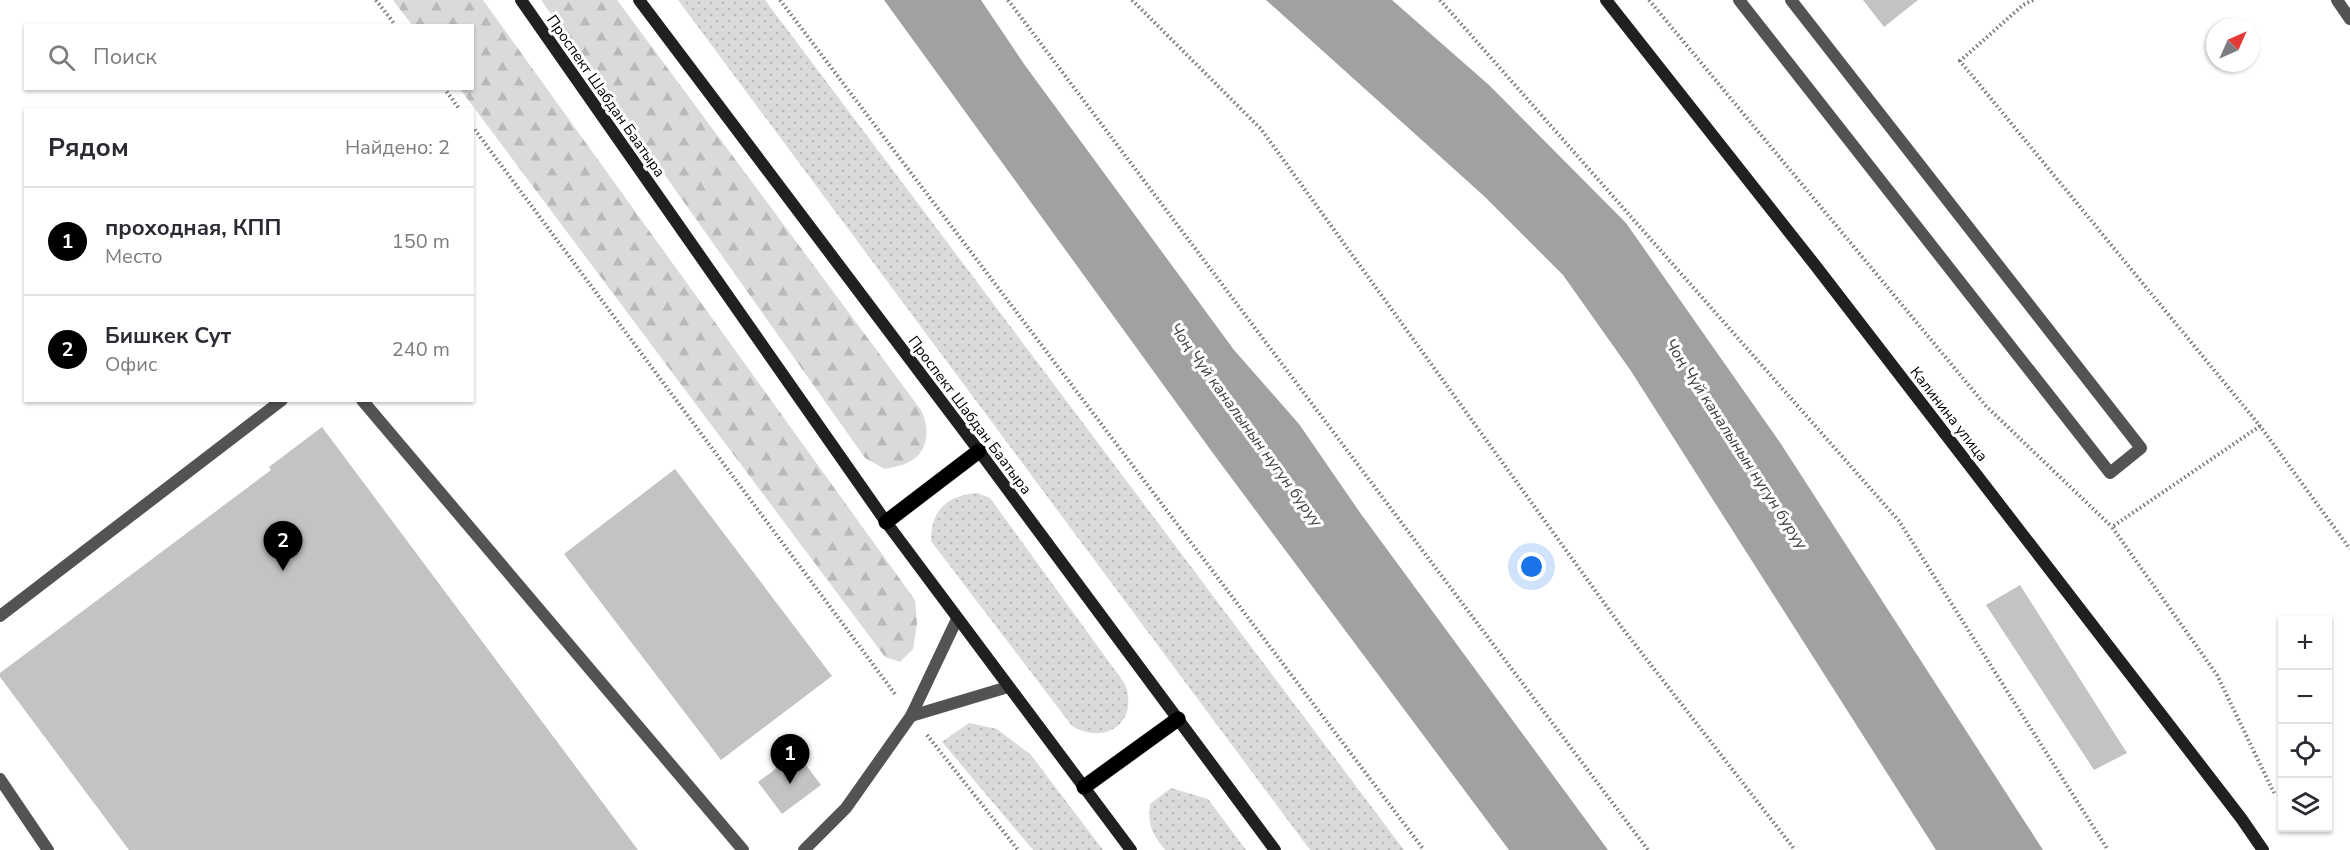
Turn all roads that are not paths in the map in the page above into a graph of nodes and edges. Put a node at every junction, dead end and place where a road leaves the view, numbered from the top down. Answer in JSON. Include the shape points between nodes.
{"nodes":[{"id":1,"x":521,"y":0,"type":"edge"},
{"id":2,"x":639,"y":0,"type":"edge"},
{"id":3,"x":1606,"y":0,"type":"edge"},
{"id":4,"x":1739,"y":0,"type":"edge"},
{"id":5,"x":1791,"y":0,"type":"edge"},
{"id":6,"x":2337,"y":0,"type":"edge"},
{"id":7,"x":2350,"y":20,"type":"edge"},
{"id":8,"x":279,"y":402,"type":"edge"},
{"id":9,"x":364,"y":402,"type":"edge"},
{"id":10,"x":979,"y":451,"type":"junction"},
{"id":11,"x":886,"y":522,"type":"junction"},
{"id":12,"x":0,"y":616,"type":"edge"},
{"id":13,"x":957,"y":619,"type":"junction"},
{"id":14,"x":1008,"y":687,"type":"junction"},
{"id":15,"x":911,"y":716,"type":"junction"},
{"id":16,"x":1178,"y":719,"type":"junction"},
{"id":17,"x":0,"y":779,"type":"edge"},
{"id":18,"x":1084,"y":787,"type":"junction"},
{"id":19,"x":48,"y":850,"type":"edge"},
{"id":20,"x":743,"y":850,"type":"edge"},
{"id":21,"x":804,"y":850,"type":"edge"},
{"id":22,"x":1131,"y":850,"type":"edge"},
{"id":23,"x":1275,"y":850,"type":"edge"},
{"id":24,"x":2263,"y":850,"type":"edge"}],
"edges":[{"from":1,"to":11,"type":"main road","name":"Проспект Шабдан Баатыра"},
{"from":2,"to":10,"type":"main road","name":"Проспект Шабдан Баатыра"},
{"from":3,"to":24,"type":"main road","name":"Калинина улица","via":[[1830,284]]},
{"from":4,"to":5,"type":"street","via":[[2109,473],[2141,448]]},
{"from":6,"to":7,"type":"street"},
{"from":8,"to":12,"type":"street"},
{"from":9,"to":20,"type":"street"},
{"from":10,"to":11,"type":"main road"},
{"from":10,"to":16,"type":"main road","name":"Проспект Шабдан Баатыра"},
{"from":11,"to":13,"type":"main road","name":"Проспект Шабдан Баатыра"},
{"from":13,"to":14,"type":"main road","name":"Проспект Шабдан Баатыра"},
{"from":13,"to":15,"type":"street"},
{"from":14,"to":15,"type":"street"},
{"from":14,"to":18,"type":"main road","name":"Проспект Шабдан Баатыра"},
{"from":15,"to":21,"type":"street","via":[[846,808]]},
{"from":16,"to":18,"type":"main road"},
{"from":16,"to":23,"type":"main road","name":"Проспект Шабдан Баатыра"},
{"from":17,"to":19,"type":"street"},
{"from":18,"to":22,"type":"main road","name":"Проспект Шабдан Баатыра"}]}
